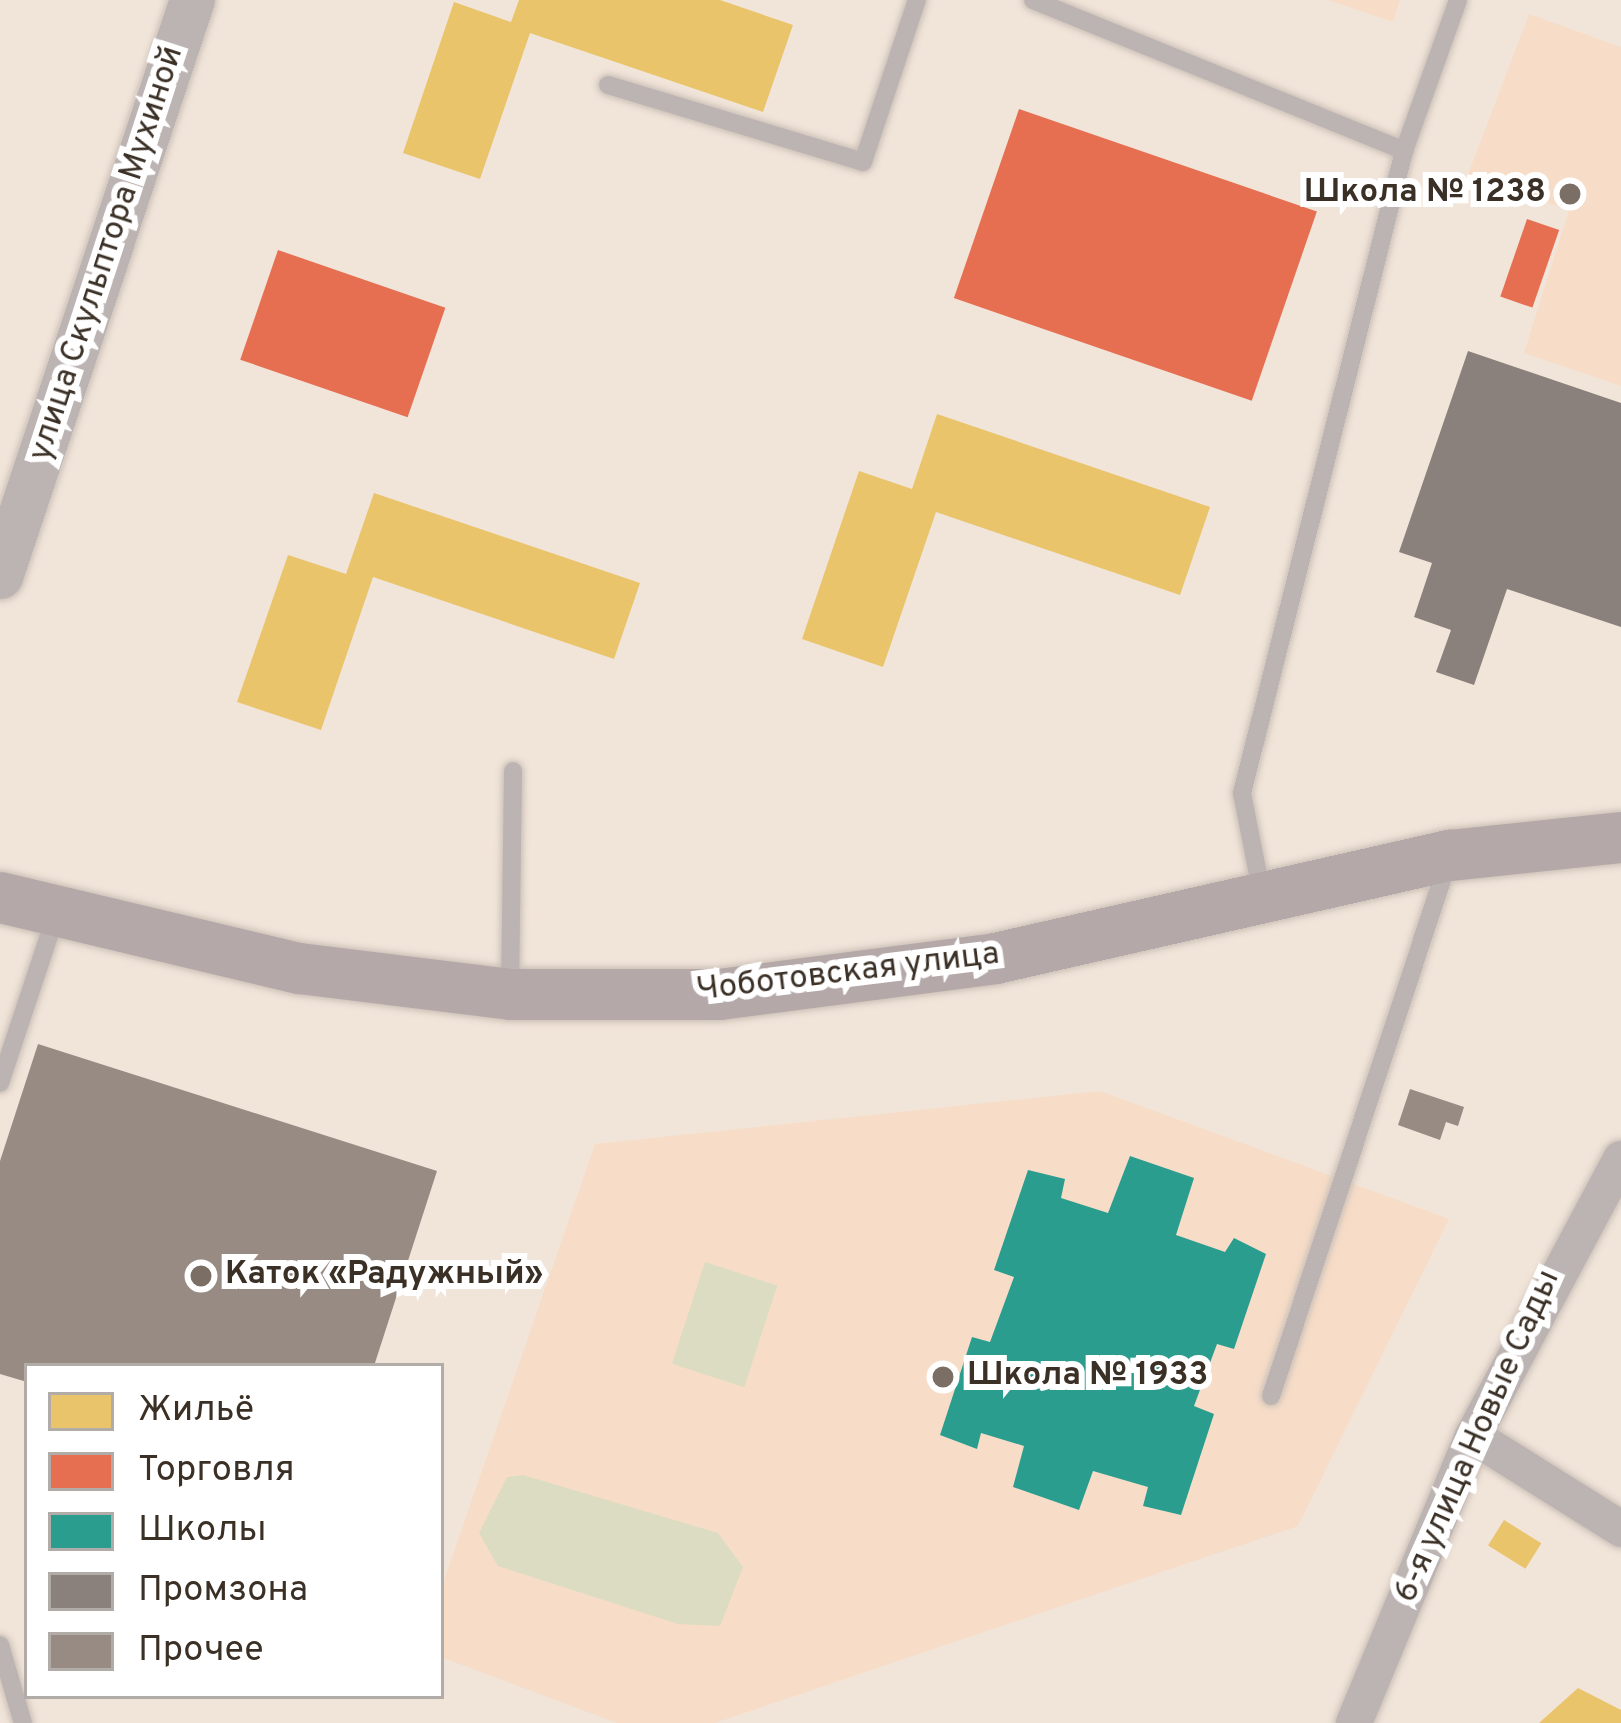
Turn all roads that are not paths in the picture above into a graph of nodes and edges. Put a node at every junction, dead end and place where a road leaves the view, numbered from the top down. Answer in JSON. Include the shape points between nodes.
{"nodes":[{"id":1,"x":192,"y":0,"type":"edge"},
{"id":2,"x":917,"y":0,"type":"edge"},
{"id":3,"x":1033,"y":0,"type":"edge"},
{"id":4,"x":1458,"y":0,"type":"edge"},
{"id":5,"x":608,"y":86,"type":"dead end"},
{"id":6,"x":1404,"y":151,"type":"junction"},
{"id":7,"x":0,"y":576,"type":"edge"},
{"id":8,"x":513,"y":771,"type":"dead end"},
{"id":9,"x":1621,"y":837,"type":"edge"},
{"id":10,"x":1450,"y":855,"type":"junction"},
{"id":11,"x":1262,"y":895,"type":"junction"},
{"id":12,"x":0,"y":897,"type":"edge"},
{"id":13,"x":57,"y":912,"type":"junction"},
{"id":14,"x":510,"y":994,"type":"junction"},
{"id":15,"x":0,"y":1083,"type":"edge"},
{"id":16,"x":1621,"y":1159,"type":"edge"},
{"id":17,"x":1270,"y":1396,"type":"dead end"},
{"id":18,"x":1473,"y":1436,"type":"junction"},
{"id":19,"x":1621,"y":1529,"type":"edge"},
{"id":20,"x":0,"y":1646,"type":"edge"},
{"id":21,"x":23,"y":1723,"type":"edge"},
{"id":22,"x":1354,"y":1723,"type":"edge"}],
"edges":[{"from":1,"to":7,"type":"street","name":"улица Скульптора Мухиной"},
{"from":2,"to":5,"type":"lane","via":[[863,162]]},
{"from":3,"to":6,"type":"lane"},
{"from":4,"to":6,"type":"lane"},
{"from":6,"to":11,"type":"lane","via":[[1242,794]]},
{"from":8,"to":14,"type":"lane"},
{"from":9,"to":10,"type":"main road","name":"Чоботовская улица"},
{"from":10,"to":11,"type":"main road","name":"Чоботовская улица"},
{"from":10,"to":17,"type":"lane"},
{"from":11,"to":14,"type":"main road","name":"Чоботовская улица","via":[[995,958],[719,994]]},
{"from":12,"to":13,"type":"main road","name":"Чоботовская улица"},
{"from":13,"to":14,"type":"main road","name":"Чоботовская улица","via":[[299,968]]},
{"from":13,"to":15,"type":"lane"},
{"from":16,"to":18,"type":"street","name":"6-я улица Новые Сады"},
{"from":18,"to":19,"type":"street"},
{"from":18,"to":22,"type":"street","name":"6-я улица Новые Сады"},
{"from":20,"to":21,"type":"lane"}]}
